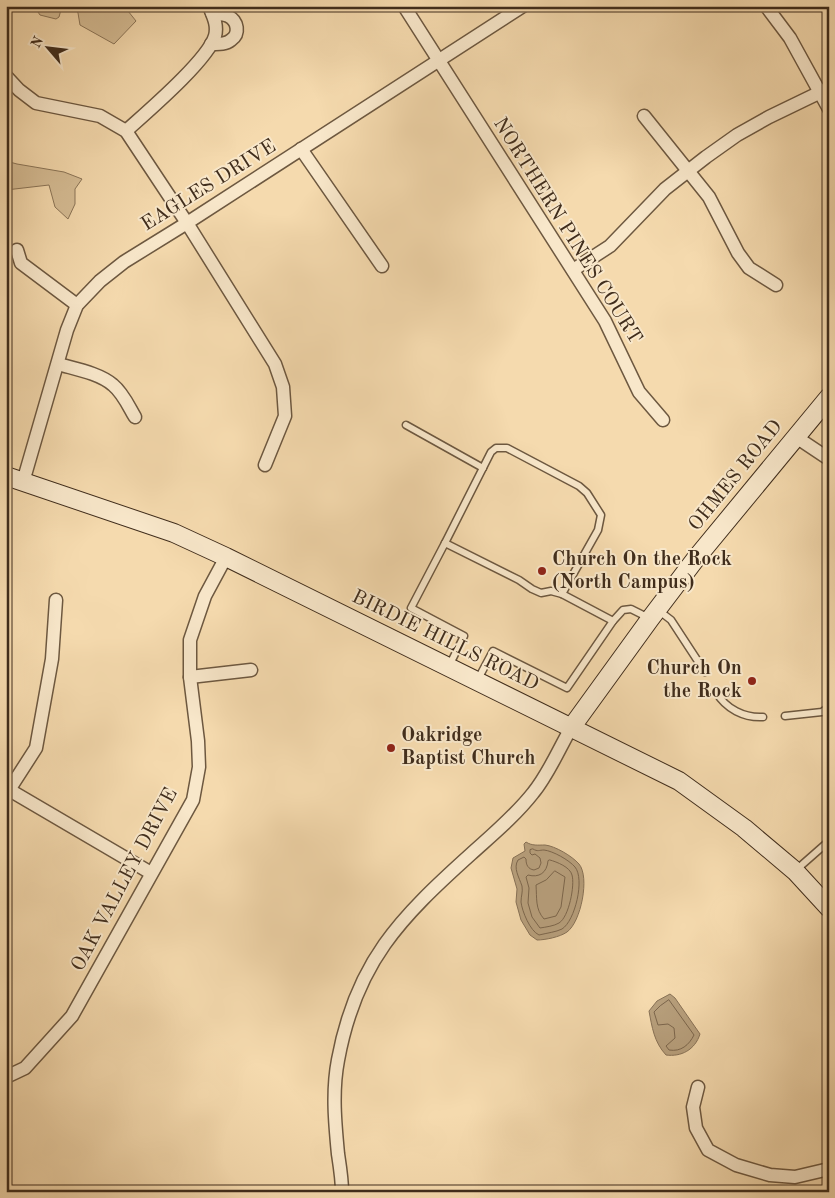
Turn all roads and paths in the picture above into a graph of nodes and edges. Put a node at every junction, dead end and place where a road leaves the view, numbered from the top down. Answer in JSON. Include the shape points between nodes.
{"nodes":[{"id":1,"x":404,"y":6,"type":"edge"},
{"id":2,"x":523,"y":6,"type":"edge"},
{"id":3,"x":766,"y":6,"type":"edge"},
{"id":4,"x":210,"y":10,"type":"edge"},
{"id":5,"x":211,"y":44,"type":"junction"},
{"id":6,"x":439,"y":61,"type":"junction"},
{"id":7,"x":6,"y":76,"type":"edge"},
{"id":8,"x":824,"y":90,"type":"edge"},
{"id":9,"x":829,"y":109,"type":"edge"},
{"id":10,"x":644,"y":116,"type":"dead end"},
{"id":11,"x":126,"y":131,"type":"junction"},
{"id":12,"x":302,"y":149,"type":"junction"},
{"id":13,"x":688,"y":171,"type":"junction"},
{"id":14,"x":187,"y":223,"type":"junction"},
{"id":15,"x":17,"y":250,"type":"dead end"},
{"id":16,"x":382,"y":266,"type":"dead end"},
{"id":17,"x":573,"y":270,"type":"junction"},
{"id":18,"x":776,"y":285,"type":"dead end"},
{"id":19,"x":77,"y":305,"type":"junction"},
{"id":20,"x":58,"y":364,"type":"junction"},
{"id":21,"x":829,"y":397,"type":"edge"},
{"id":22,"x":135,"y":417,"type":"dead end"},
{"id":23,"x":663,"y":420,"type":"dead end"},
{"id":24,"x":406,"y":425,"type":"dead end"},
{"id":25,"x":796,"y":437,"type":"junction"},
{"id":26,"x":829,"y":459,"type":"edge"},
{"id":27,"x":265,"y":466,"type":"dead end"},
{"id":28,"x":483,"y":468,"type":"junction"},
{"id":29,"x":14,"y":479,"type":"edge"},
{"id":30,"x":445,"y":544,"type":"junction"},
{"id":31,"x":226,"y":557,"type":"junction"},
{"id":32,"x":562,"y":594,"type":"junction"},
{"id":33,"x":56,"y":600,"type":"dead end"},
{"id":34,"x":653,"y":614,"type":"junction"},
{"id":35,"x":613,"y":621,"type":"junction"},
{"id":36,"x":449,"y":667,"type":"junction"},
{"id":37,"x":251,"y":670,"type":"dead end"},
{"id":38,"x":705,"y":672,"type":"dead end"},
{"id":39,"x":190,"y":677,"type":"junction"},
{"id":40,"x":478,"y":681,"type":"junction"},
{"id":41,"x":716,"y":692,"type":"dead end"},
{"id":42,"x":829,"y":707,"type":"edge"},
{"id":43,"x":785,"y":716,"type":"dead end"},
{"id":44,"x":763,"y":717,"type":"dead end"},
{"id":45,"x":571,"y":728,"type":"junction"},
{"id":46,"x":8,"y":789,"type":"edge"},
{"id":47,"x":829,"y":840,"type":"edge"},
{"id":48,"x":795,"y":871,"type":"junction"},
{"id":49,"x":151,"y":873,"type":"junction"},
{"id":50,"x":829,"y":908,"type":"edge"},
{"id":51,"x":6,"y":1077,"type":"edge"},
{"id":52,"x":698,"y":1088,"type":"dead end"},
{"id":53,"x":829,"y":1169,"type":"edge"},
{"id":54,"x":342,"y":1192,"type":"edge"}],
"edges":[{"from":1,"to":6,"type":"street","name":"NORTHERN PINES COURT"},
{"from":2,"to":6,"type":"street","name":"EAGLES DRIVE"},
{"from":3,"to":8,"type":"street"},
{"from":4,"to":5,"type":"street","via":[[216,25]]},
{"from":4,"to":5,"type":"street","via":[[227,16],[237,28],[230,41]]},
{"from":5,"to":11,"type":"street","via":[[189,71]]},
{"from":6,"to":12,"type":"street","name":"EAGLES DRIVE"},
{"from":6,"to":17,"type":"street","name":"NORTHERN PINES COURT"},
{"from":7,"to":11,"type":"street","via":[[36,103],[100,116]]},
{"from":8,"to":9,"type":"street"},
{"from":8,"to":13,"type":"street","via":[[753,126]]},
{"from":10,"to":13,"type":"street"},
{"from":11,"to":14,"type":"street"},
{"from":12,"to":14,"type":"street","name":"EAGLES DRIVE"},
{"from":12,"to":16,"type":"street"},
{"from":13,"to":17,"type":"street","via":[[665,189],[610,246]]},
{"from":13,"to":18,"type":"street","via":[[708,197],[749,268]]},
{"from":14,"to":19,"type":"street","name":"EAGLES DRIVE","via":[[124,262]]},
{"from":14,"to":27,"type":"street","via":[[275,364],[283,387],[285,416]]},
{"from":15,"to":19,"type":"street","via":[[22,264]]},
{"from":17,"to":23,"type":"street","name":"NORTHERN PINES COURT","via":[[605,321],[639,392]]},
{"from":19,"to":20,"type":"street","name":"EAGLES DRIVE"},
{"from":20,"to":22,"type":"street","via":[[113,384]]},
{"from":20,"to":29,"type":"street","name":"EAGLES DRIVE"},
{"from":21,"to":25,"type":"main road","name":"OHMES ROAD"},
{"from":24,"to":28,"type":"lane"},
{"from":25,"to":26,"type":"street"},
{"from":25,"to":34,"type":"main road","name":"OHMES ROAD"},
{"from":28,"to":30,"type":"lane"},
{"from":28,"to":32,"type":"lane","via":[[491,452],[496,448],[506,448],[579,486],[596,505],[601,515],[598,530]]},
{"from":29,"to":31,"type":"main road","name":"BIRDIE HILLS ROAD","via":[[174,533]]},
{"from":30,"to":32,"type":"lane","via":[[541,593]]},
{"from":30,"to":36,"type":"lane","via":[[412,608],[464,636]]},
{"from":31,"to":36,"type":"main road","name":"BIRDIE HILLS ROAD"},
{"from":31,"to":39,"type":"street","name":"OAK VALLEY DRIVE","via":[[205,596],[190,640]]},
{"from":32,"to":35,"type":"lane"},
{"from":33,"to":46,"type":"street","via":[[52,659],[36,748]]},
{"from":34,"to":35,"type":"lane","via":[[623,610]]},
{"from":34,"to":38,"type":"lane","via":[[671,620]]},
{"from":34,"to":45,"type":"main road","name":"OHMES ROAD"},
{"from":35,"to":40,"type":"lane","via":[[567,688],[493,651]]},
{"from":36,"to":40,"type":"main road","name":"BIRDIE HILLS ROAD"},
{"from":37,"to":39,"type":"street"},
{"from":39,"to":49,"type":"street","name":"OAK VALLEY DRIVE","via":[[199,767],[193,800]]},
{"from":40,"to":45,"type":"main road","name":"BIRDIE HILLS ROAD"},
{"from":41,"to":44,"type":"lane","via":[[735,711],[751,717]]},
{"from":42,"to":43,"type":"lane","via":[[822,712]]},
{"from":45,"to":48,"type":"main road","name":"BIRDIE HILLS ROAD","via":[[679,781],[744,828]]},
{"from":45,"to":54,"type":"street","via":[[533,794],[419,902],[383,945],[366,973],[347,1022],[335,1086]]},
{"from":46,"to":49,"type":"street"},
{"from":47,"to":48,"type":"lane"},
{"from":48,"to":50,"type":"main road","name":"BIRDIE HILLS ROAD"},
{"from":49,"to":51,"type":"street","name":"OAK VALLEY DRIVE","via":[[72,1016],[25,1068]]},
{"from":52,"to":53,"type":"street","via":[[693,1107],[696,1128],[708,1150],[736,1165],[770,1175],[795,1177]]}]}
